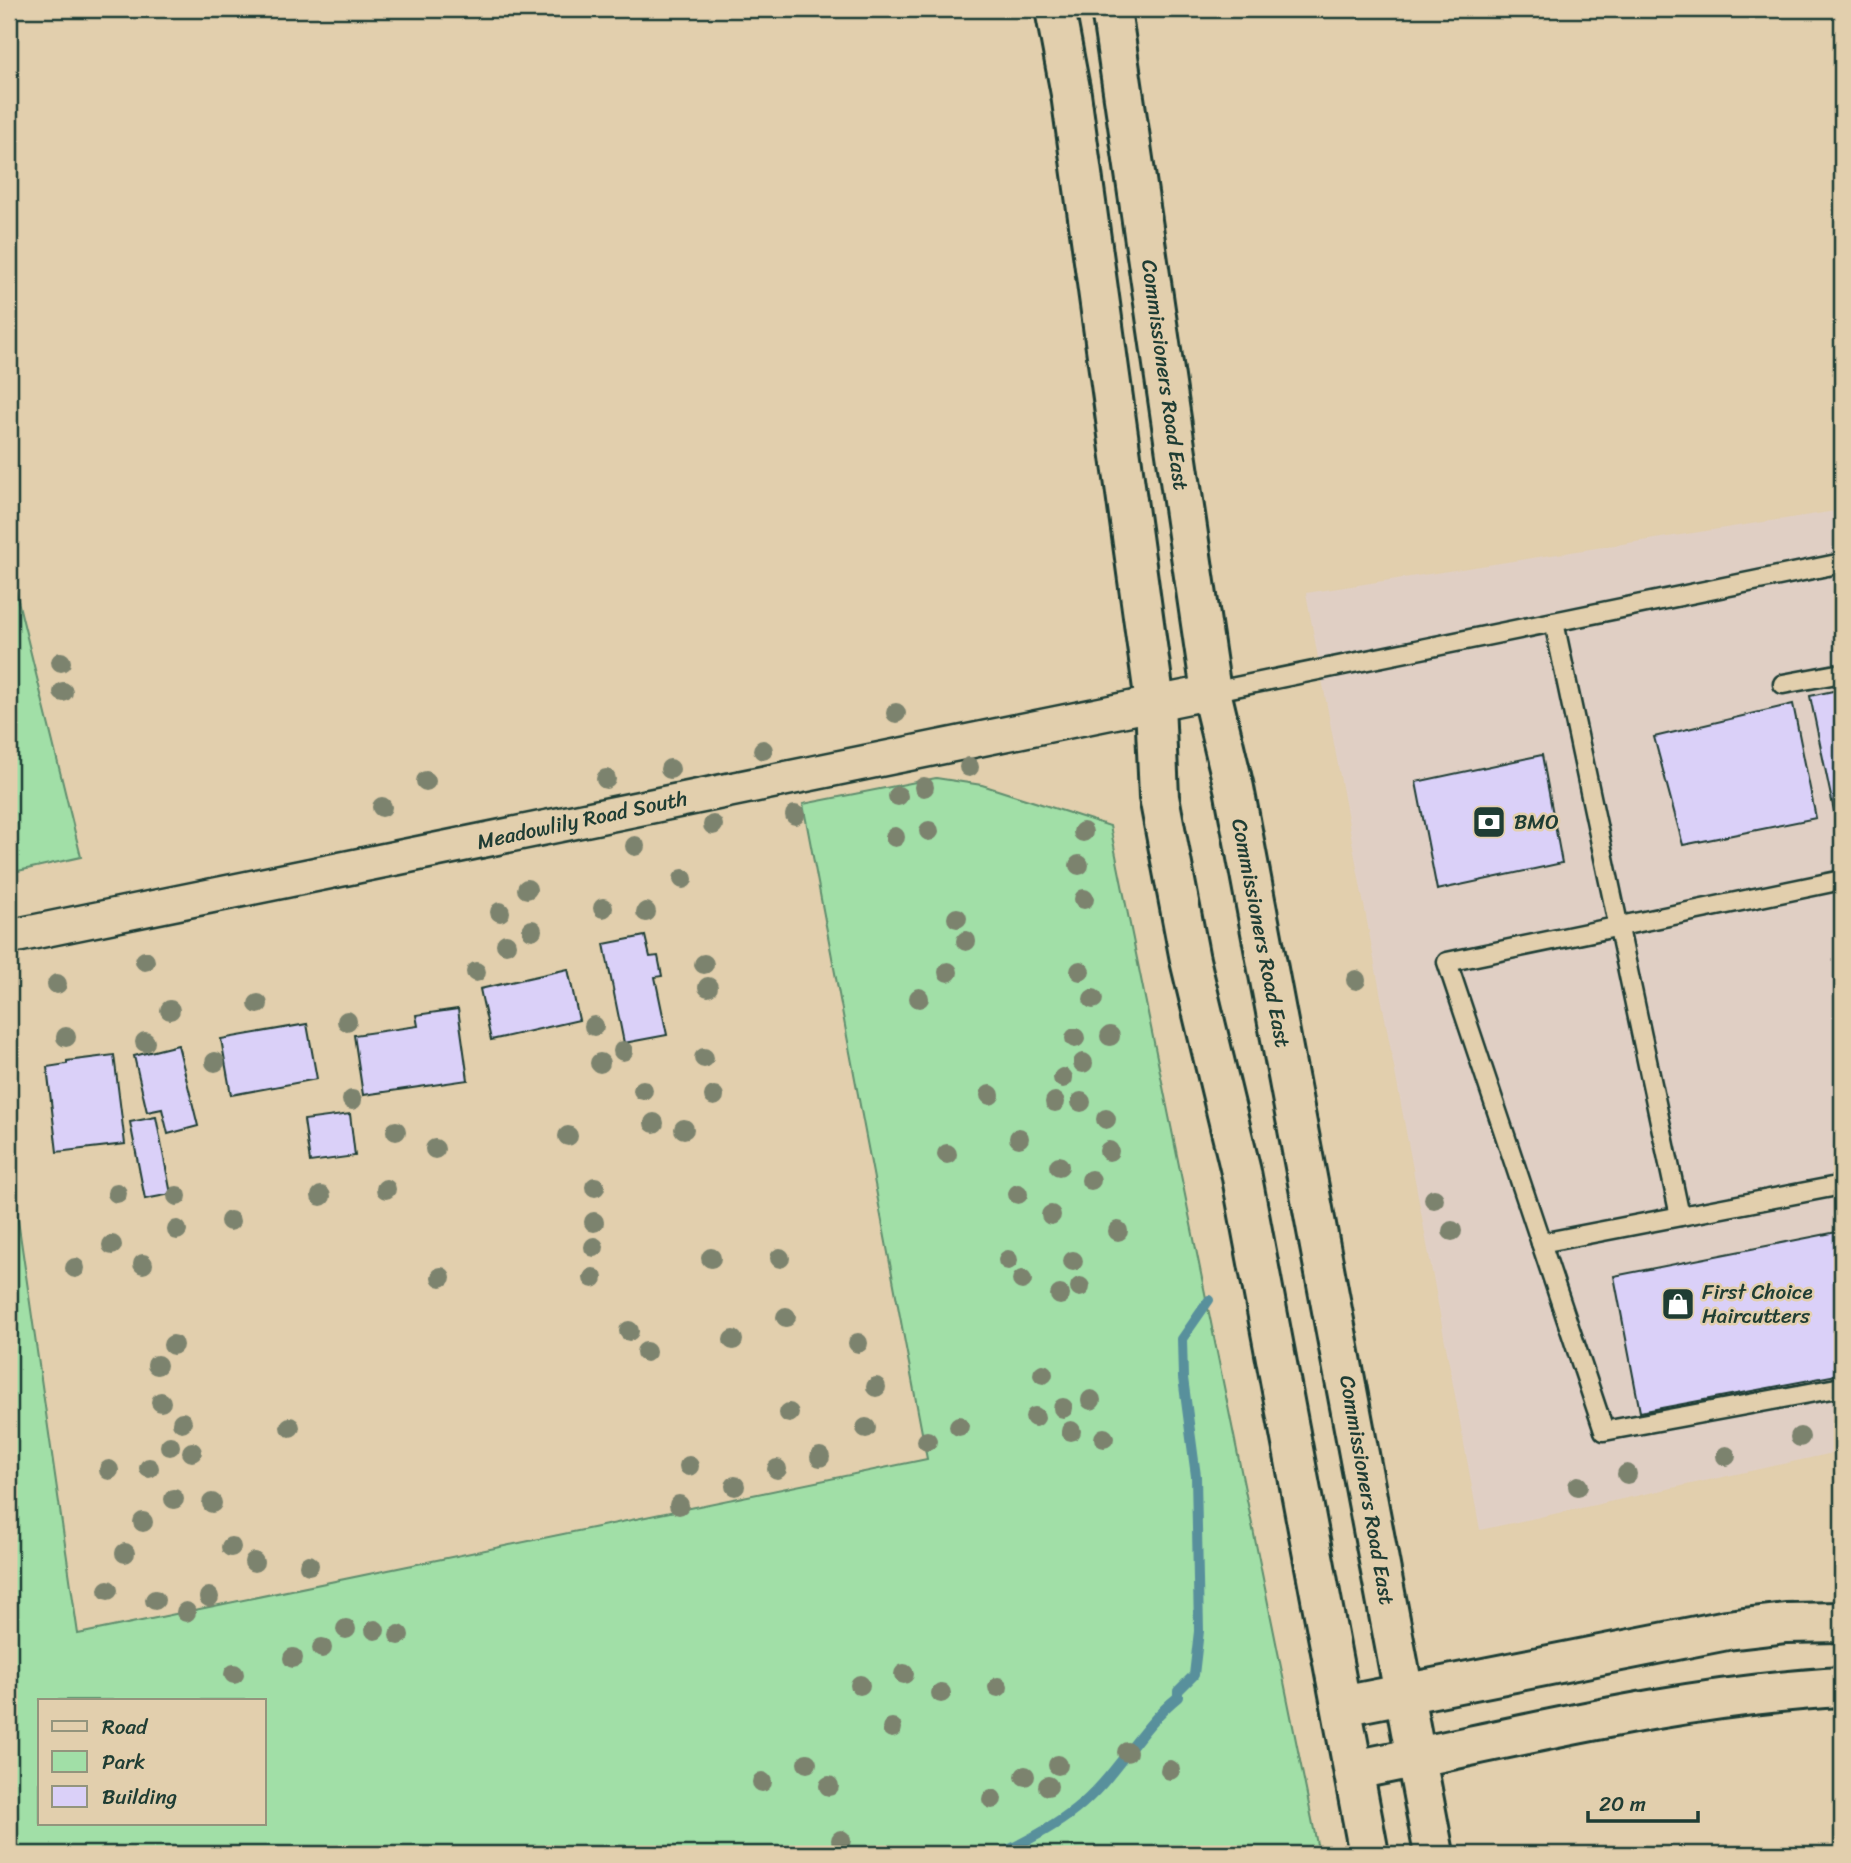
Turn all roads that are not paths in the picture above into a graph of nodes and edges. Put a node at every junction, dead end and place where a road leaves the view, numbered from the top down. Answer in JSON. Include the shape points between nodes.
{"nodes":[{"id":1,"x":1055,"y":9,"type":"edge"},
{"id":2,"x":1111,"y":9,"type":"edge"},
{"id":3,"x":1842,"y":562,"type":"edge"},
{"id":4,"x":1554,"y":622,"type":"junction"},
{"id":5,"x":1842,"y":673,"type":"edge"},
{"id":6,"x":1783,"y":684,"type":"dead end"},
{"id":7,"x":1211,"y":692,"type":"junction"},
{"id":8,"x":1155,"y":703,"type":"junction"},
{"id":9,"x":1842,"y":880,"type":"edge"},
{"id":10,"x":1619,"y":926,"type":"junction"},
{"id":11,"x":9,"y":937,"type":"edge"},
{"id":12,"x":1842,"y":1185,"type":"edge"},
{"id":13,"x":1680,"y":1216,"type":"junction"},
{"id":14,"x":1541,"y":1243,"type":"junction"},
{"id":15,"x":1842,"y":1387,"type":"edge"},
{"id":16,"x":1842,"y":1622,"type":"edge"},
{"id":17,"x":1842,"y":1686,"type":"edge"},
{"id":18,"x":1404,"y":1693,"type":"junction"},
{"id":19,"x":1342,"y":1706,"type":"junction"},
{"id":20,"x":1416,"y":1758,"type":"junction"},
{"id":21,"x":1354,"y":1770,"type":"junction"},
{"id":22,"x":1369,"y":1854,"type":"edge"},
{"id":23,"x":1434,"y":1854,"type":"edge"}],
"edges":[{"from":1,"to":8,"type":"main road","via":[[1071,94]]},
{"from":2,"to":7,"type":"main road","name":"Commissioners Road East"},
{"from":3,"to":4,"type":"lane"},
{"from":4,"to":7,"type":"lane"},
{"from":4,"to":10,"type":"lane"},
{"from":5,"to":6,"type":"lane"},
{"from":7,"to":8,"type":"street","name":"Meadowlily Road South"},
{"from":7,"to":18,"type":"main road","name":"Commissioners Road East","via":[[1234,788]]},
{"from":8,"to":11,"type":"street","name":"Meadowlily Road South"},
{"from":8,"to":19,"type":"main road","via":[[1159,797],[1190,960],[1241,1172]]},
{"from":9,"to":10,"type":"lane"},
{"from":10,"to":13,"type":"lane"},
{"from":10,"to":14,"type":"lane","via":[[1447,962]]},
{"from":12,"to":13,"type":"lane"},
{"from":13,"to":14,"type":"lane"},
{"from":14,"to":15,"type":"lane","via":[[1604,1431]]},
{"from":16,"to":18,"type":"main road","via":[[1727,1630]]},
{"from":17,"to":20,"type":"main road","via":[[1763,1691],[1649,1710]]},
{"from":18,"to":19,"type":"main road"},
{"from":18,"to":20,"type":"main road","name":"Commissioners Road East"},
{"from":19,"to":21,"type":"main road"},
{"from":20,"to":21,"type":"main road"},
{"from":20,"to":23,"type":"main road","name":"Commissioners Road East"},
{"from":21,"to":22,"type":"main road"}]}
